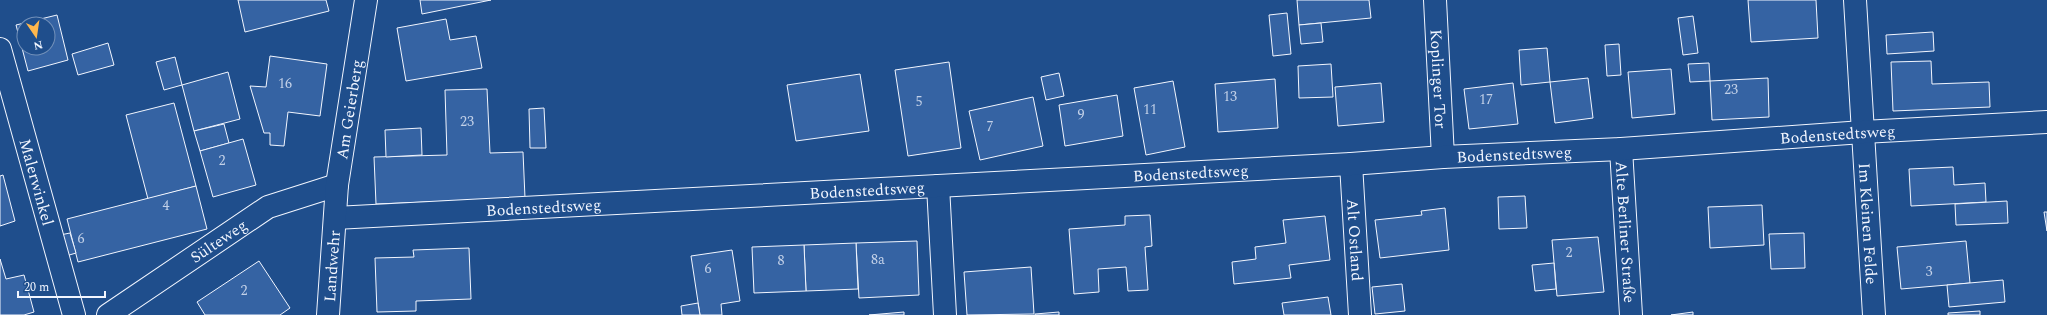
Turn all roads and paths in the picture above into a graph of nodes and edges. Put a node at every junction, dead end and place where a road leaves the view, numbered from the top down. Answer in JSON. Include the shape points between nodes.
{"nodes":[{"id":1,"x":366,"y":0,"type":"edge"},
{"id":2,"x":1435,"y":0,"type":"edge"},
{"id":3,"x":1855,"y":0,"type":"edge"},
{"id":4,"x":0,"y":49,"type":"edge"},
{"id":5,"x":2047,"y":122,"type":"edge"},
{"id":6,"x":1863,"y":132,"type":"junction"},
{"id":7,"x":1621,"y":149,"type":"junction"},
{"id":8,"x":1443,"y":157,"type":"junction"},
{"id":9,"x":1351,"y":164,"type":"junction"},
{"id":10,"x":337,"y":185,"type":"junction"},
{"id":11,"x":938,"y":186,"type":"junction"},
{"id":12,"x":335,"y":218,"type":"junction"},
{"id":13,"x":74,"y":315,"type":"edge"},
{"id":14,"x":108,"y":315,"type":"edge"},
{"id":15,"x":328,"y":315,"type":"edge"},
{"id":16,"x":945,"y":315,"type":"edge"},
{"id":17,"x":1360,"y":315,"type":"edge"},
{"id":18,"x":1631,"y":315,"type":"edge"},
{"id":19,"x":1874,"y":315,"type":"edge"}],
"edges":[{"from":1,"to":10,"type":"street","name":"Am Geierberg"},
{"from":2,"to":8,"type":"street","name":"Koplinger Tor"},
{"from":3,"to":6,"type":"street","name":"Im Kleinen Felde"},
{"from":4,"to":13,"type":"street","name":"Malerwinkel"},
{"from":5,"to":6,"type":"street","name":"Bodenstedtsweg"},
{"from":6,"to":7,"type":"street","name":"Bodenstedtsweg"},
{"from":6,"to":19,"type":"street","name":"Im Kleinen Felde"},
{"from":7,"to":8,"type":"street","name":"Bodenstedtsweg"},
{"from":7,"to":18,"type":"street","name":"Alte Berliner Straße"},
{"from":8,"to":9,"type":"street","name":"Bodenstedtsweg"},
{"from":9,"to":11,"type":"street","name":"Bodenstedtsweg"},
{"from":9,"to":17,"type":"street","name":"Alt Ostland"},
{"from":10,"to":12,"type":"street","name":"Am Geierberg"},
{"from":10,"to":14,"type":"street","name":"Sülteweg","via":[[268,208]]},
{"from":11,"to":12,"type":"street","name":"Bodenstedtsweg"},
{"from":11,"to":16,"type":"street"},
{"from":12,"to":15,"type":"street","name":"Landwehr"}]}
